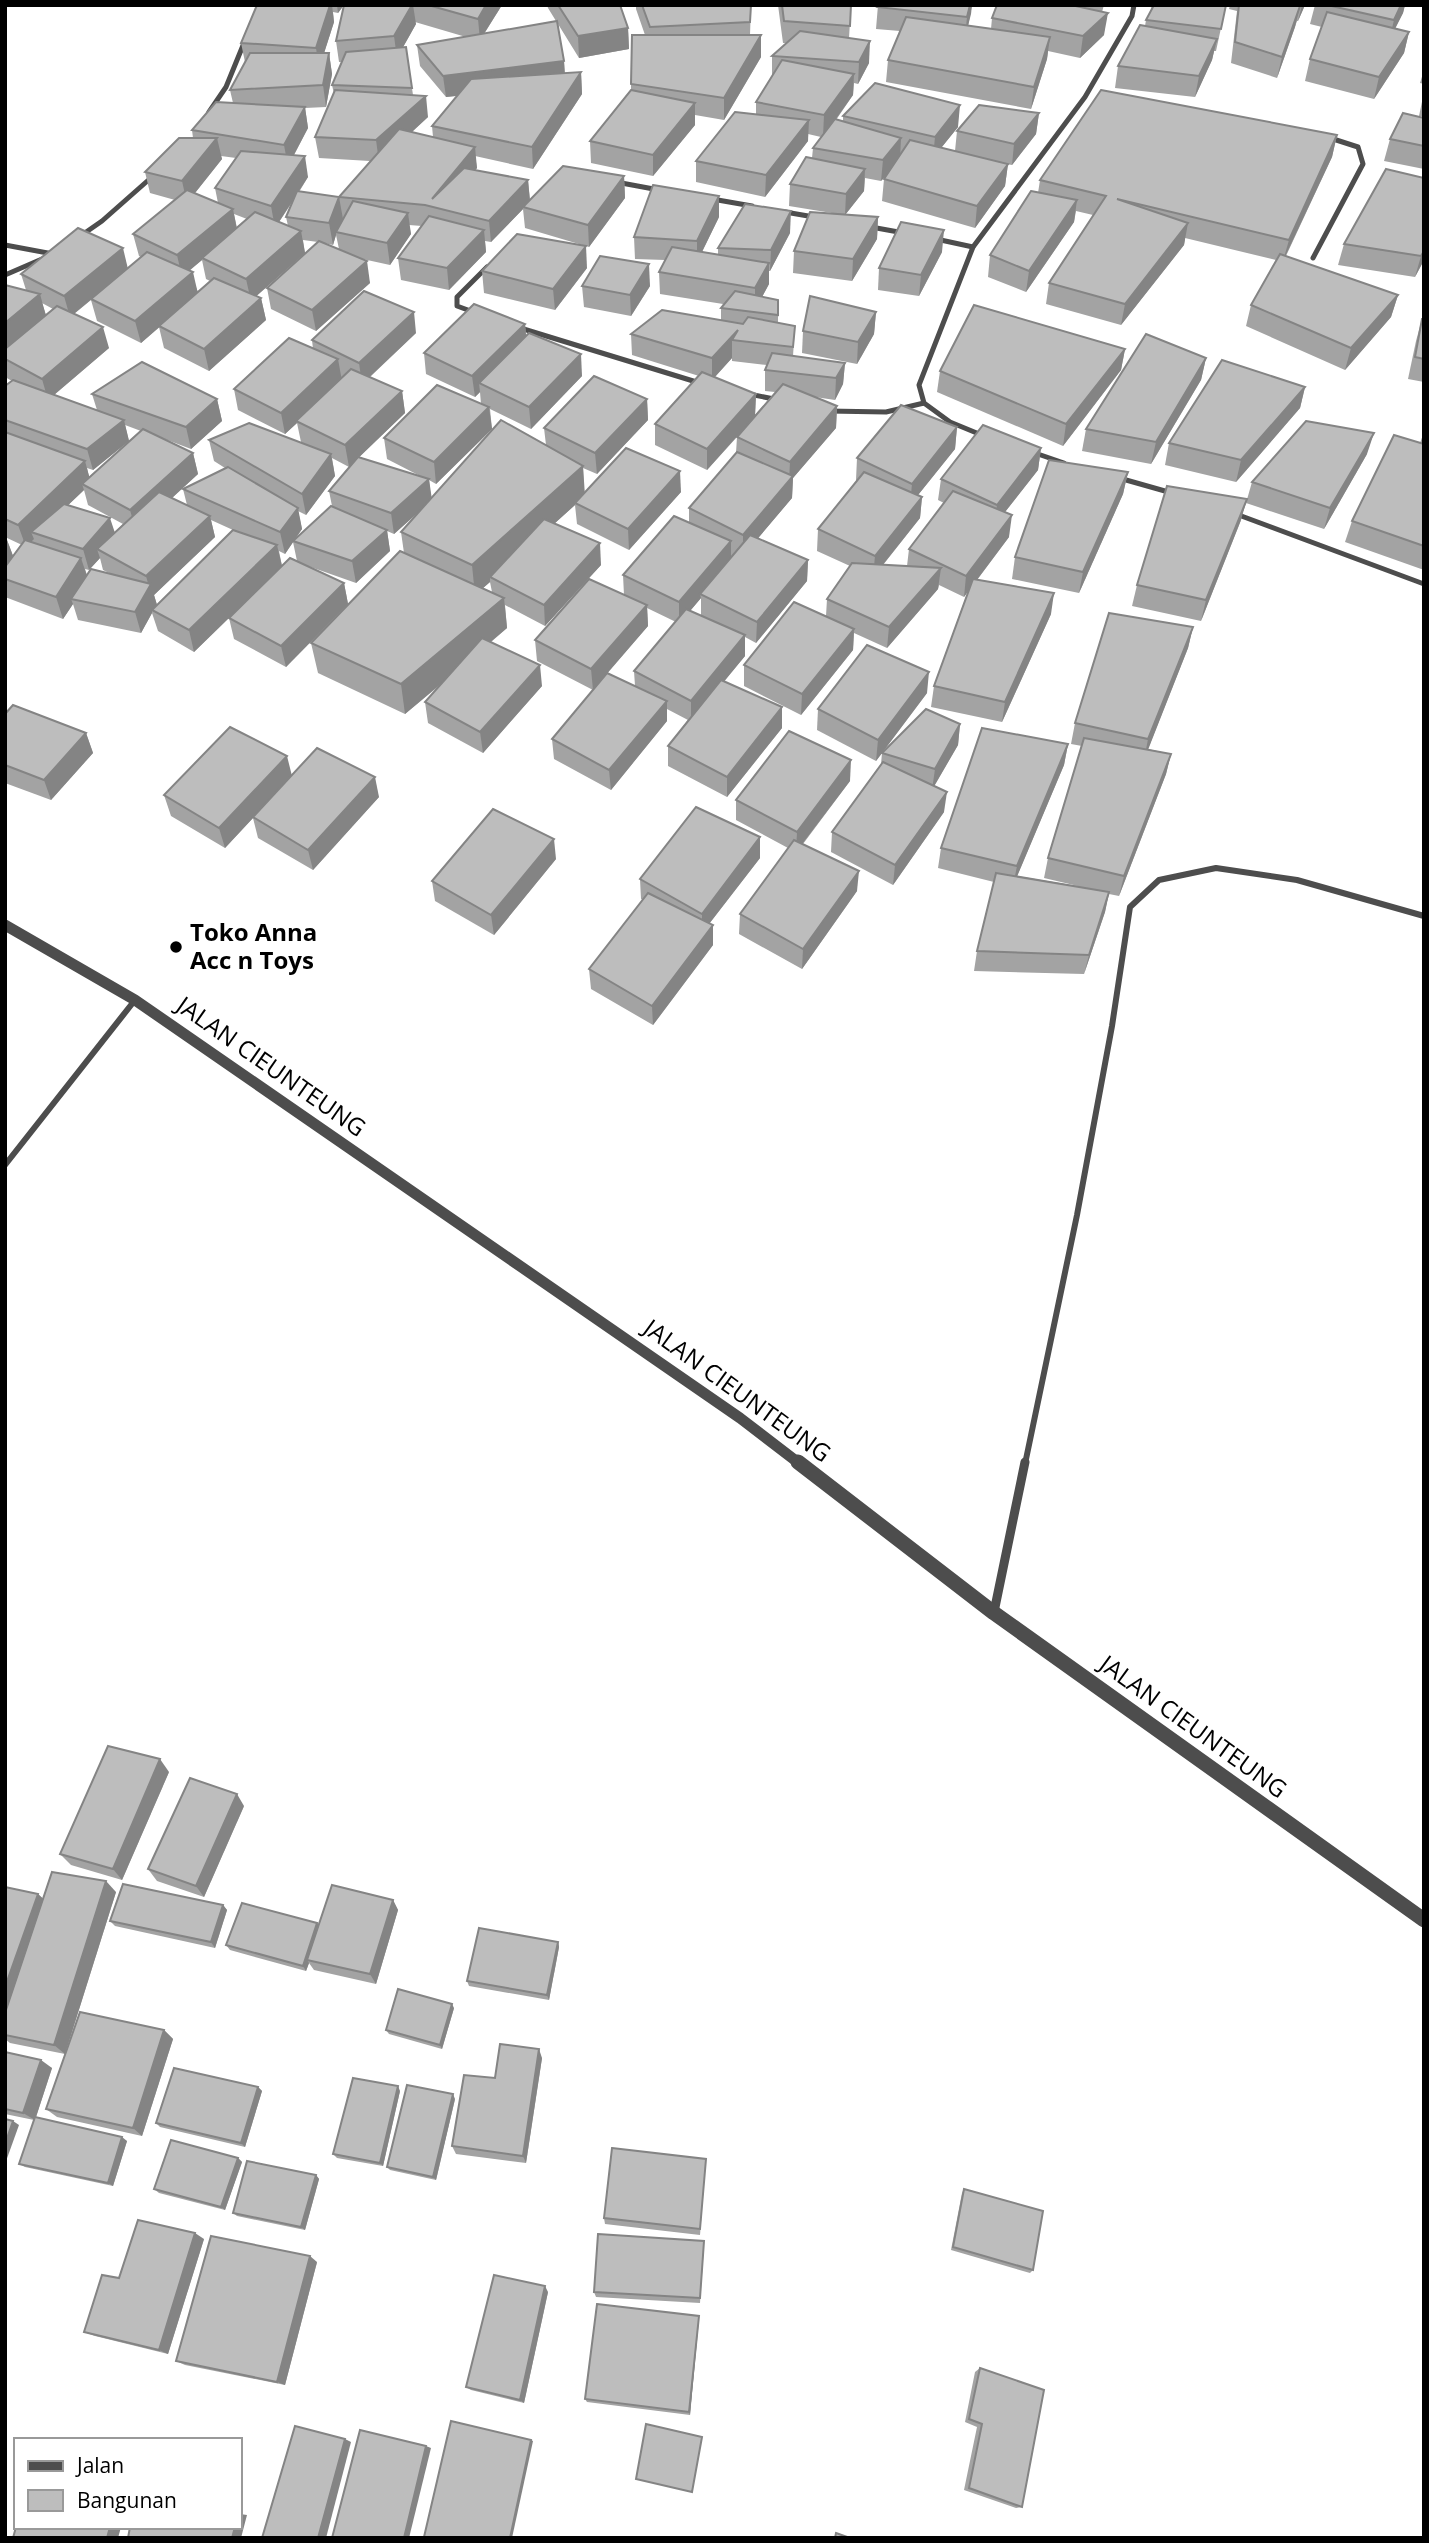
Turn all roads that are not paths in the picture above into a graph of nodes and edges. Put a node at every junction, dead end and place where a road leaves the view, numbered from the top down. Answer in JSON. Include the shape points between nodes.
{"nodes":[{"id":1,"x":1133,"y":5,"type":"edge"},
{"id":2,"x":251,"y":26,"type":"edge"},
{"id":3,"x":1085,"y":97,"type":"junction"},
{"id":4,"x":1098,"y":99,"type":"edge"},
{"id":5,"x":206,"y":117,"type":"edge"},
{"id":6,"x":1325,"y":136,"type":"edge"},
{"id":7,"x":159,"y":170,"type":"edge"},
{"id":8,"x":612,"y":182,"type":"edge"},
{"id":9,"x":666,"y":191,"type":"edge"},
{"id":10,"x":707,"y":198,"type":"edge"},
{"id":11,"x":761,"y":208,"type":"edge"},
{"id":12,"x":775,"y":210,"type":"edge"},
{"id":13,"x":816,"y":218,"type":"edge"},
{"id":14,"x":869,"y":227,"type":"edge"},
{"id":15,"x":908,"y":234,"type":"edge"},
{"id":16,"x":933,"y":239,"type":"edge"},
{"id":17,"x":73,"y":241,"type":"edge"},
{"id":18,"x":5,"y":245,"type":"edge"},
{"id":19,"x":63,"y":247,"type":"edge"},
{"id":20,"x":973,"y":247,"type":"junction"},
{"id":21,"x":53,"y":254,"type":"junction"},
{"id":22,"x":1312,"y":258,"type":"dead end"},
{"id":23,"x":491,"y":262,"type":"edge"},
{"id":24,"x":5,"y":275,"type":"edge"},
{"id":25,"x":480,"y":315,"type":"edge"},
{"id":26,"x":504,"y":323,"type":"edge"},
{"id":27,"x":706,"y":384,"type":"edge"},
{"id":28,"x":746,"y":393,"type":"edge"},
{"id":29,"x":785,"y":402,"type":"edge"},
{"id":30,"x":924,"y":403,"type":"junction"},
{"id":31,"x":825,"y":411,"type":"edge"},
{"id":32,"x":996,"y":440,"type":"edge"},
{"id":33,"x":1021,"y":449,"type":"edge"},
{"id":34,"x":1074,"y":466,"type":"edge"},
{"id":35,"x":1114,"y":477,"type":"edge"},
{"id":36,"x":1182,"y":496,"type":"edge"},
{"id":37,"x":1234,"y":513,"type":"edge"},
{"id":38,"x":1424,"y":584,"type":"edge"},
{"id":39,"x":1424,"y":916,"type":"edge"},
{"id":40,"x":5,"y":925,"type":"edge"},
{"id":41,"x":135,"y":1000,"type":"junction"},
{"id":42,"x":5,"y":1165,"type":"edge"},
{"id":43,"x":993,"y":1613,"type":"junction"},
{"id":44,"x":1424,"y":1920,"type":"edge"}],
"edges":[{"from":1,"to":3,"type":"street","via":[[1132,16]]},
{"from":2,"to":5,"type":"street","via":[[226,87]]},
{"from":3,"to":4,"type":"street"},
{"from":3,"to":20,"type":"street"},
{"from":6,"to":22,"type":"street","via":[[1358,147],[1363,164]]},
{"from":7,"to":17,"type":"street"},
{"from":8,"to":9,"type":"street"},
{"from":10,"to":11,"type":"street"},
{"from":12,"to":13,"type":"street"},
{"from":14,"to":15,"type":"street"},
{"from":16,"to":20,"type":"street"},
{"from":18,"to":21,"type":"street"},
{"from":19,"to":21,"type":"street"},
{"from":20,"to":30,"type":"street","via":[[919,386]]},
{"from":21,"to":24,"type":"street"},
{"from":23,"to":25,"type":"street","via":[[457,297],[457,306]]},
{"from":26,"to":27,"type":"street"},
{"from":28,"to":29,"type":"street"},
{"from":30,"to":31,"type":"street","via":[[886,412]]},
{"from":30,"to":32,"type":"street","via":[[950,422]]},
{"from":33,"to":34,"type":"street"},
{"from":35,"to":36,"type":"street"},
{"from":37,"to":38,"type":"street"},
{"from":39,"to":43,"type":"street","via":[[1297,880],[1216,868],[1159,880],[1130,907],[1077,1214]]},
{"from":40,"to":41,"type":"street","name":"JALAN CIEUNTEUNG"},
{"from":41,"to":42,"type":"street"},
{"from":41,"to":43,"type":"street","name":"JALAN CIEUNTEUNG","via":[[740,1418]]},
{"from":43,"to":44,"type":"street","name":"JALAN CIEUNTEUNG"}]}
